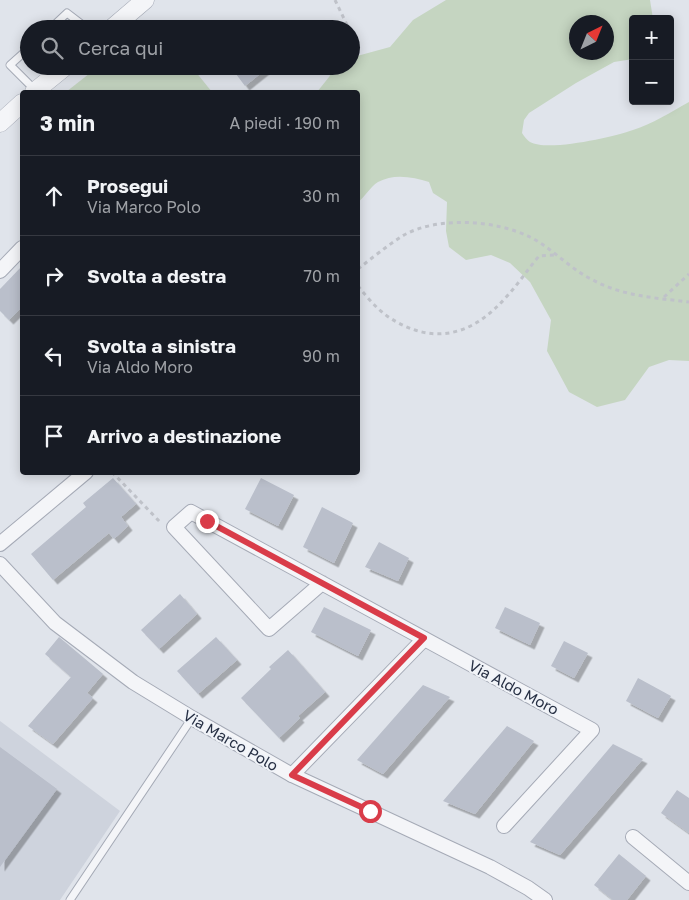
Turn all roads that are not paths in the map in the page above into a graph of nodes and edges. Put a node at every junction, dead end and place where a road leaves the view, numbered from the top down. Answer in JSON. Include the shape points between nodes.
{"nodes":[{"id":1,"x":145,"y":0,"type":"edge"},
{"id":2,"x":60,"y":20,"type":"edge"},
{"id":3,"x":75,"y":20,"type":"edge"},
{"id":4,"x":122,"y":20,"type":"edge"},
{"id":5,"x":20,"y":56,"type":"edge"},
{"id":6,"x":56,"y":75,"type":"edge"},
{"id":7,"x":34,"y":90,"type":"edge"},
{"id":8,"x":38,"y":90,"type":"edge"},
{"id":9,"x":20,"y":105,"type":"edge"},
{"id":10,"x":0,"y":123,"type":"edge"},
{"id":11,"x":20,"y":250,"type":"edge"},
{"id":12,"x":0,"y":271,"type":"edge"},
{"id":13,"x":82,"y":475,"type":"edge"},
{"id":14,"x":0,"y":544,"type":"edge"},
{"id":15,"x":0,"y":564,"type":"edge"},
{"id":16,"x":322,"y":583,"type":"junction"},
{"id":17,"x":424,"y":638,"type":"junction"},
{"id":18,"x":192,"y":718,"type":"junction"},
{"id":19,"x":292,"y":775,"type":"junction"},
{"id":20,"x":504,"y":826,"type":"dead end"},
{"id":21,"x":633,"y":837,"type":"dead end"},
{"id":22,"x":689,"y":883,"type":"edge"},
{"id":23,"x":70,"y":900,"type":"edge"},
{"id":24,"x":544,"y":900,"type":"edge"}],
"edges":[{"from":1,"to":4,"type":"street"},
{"from":2,"to":3,"type":"lane","via":[[67,14]]},
{"from":5,"to":7,"type":"lane","via":[[10,65]]},
{"from":6,"to":8,"type":"street"},
{"from":9,"to":10,"type":"street"},
{"from":11,"to":12,"type":"street"},
{"from":13,"to":14,"type":"street"},
{"from":15,"to":18,"type":"street","name":"Via Marco Polo","via":[[55,622],[133,682]]},
{"from":16,"to":16,"type":"street","name":"Via Aldo Moro","via":[[191,512],[174,527],[269,629]]},
{"from":16,"to":17,"type":"street","name":"Via Aldo Moro"},
{"from":17,"to":19,"type":"street"},
{"from":17,"to":20,"type":"street","name":"Via Aldo Moro","via":[[592,730]]},
{"from":18,"to":19,"type":"street","name":"Via Marco Polo"},
{"from":18,"to":23,"type":"lane"},
{"from":19,"to":24,"type":"street","name":"Via Marco Polo","via":[[490,867]]},
{"from":21,"to":22,"type":"street"}]}
